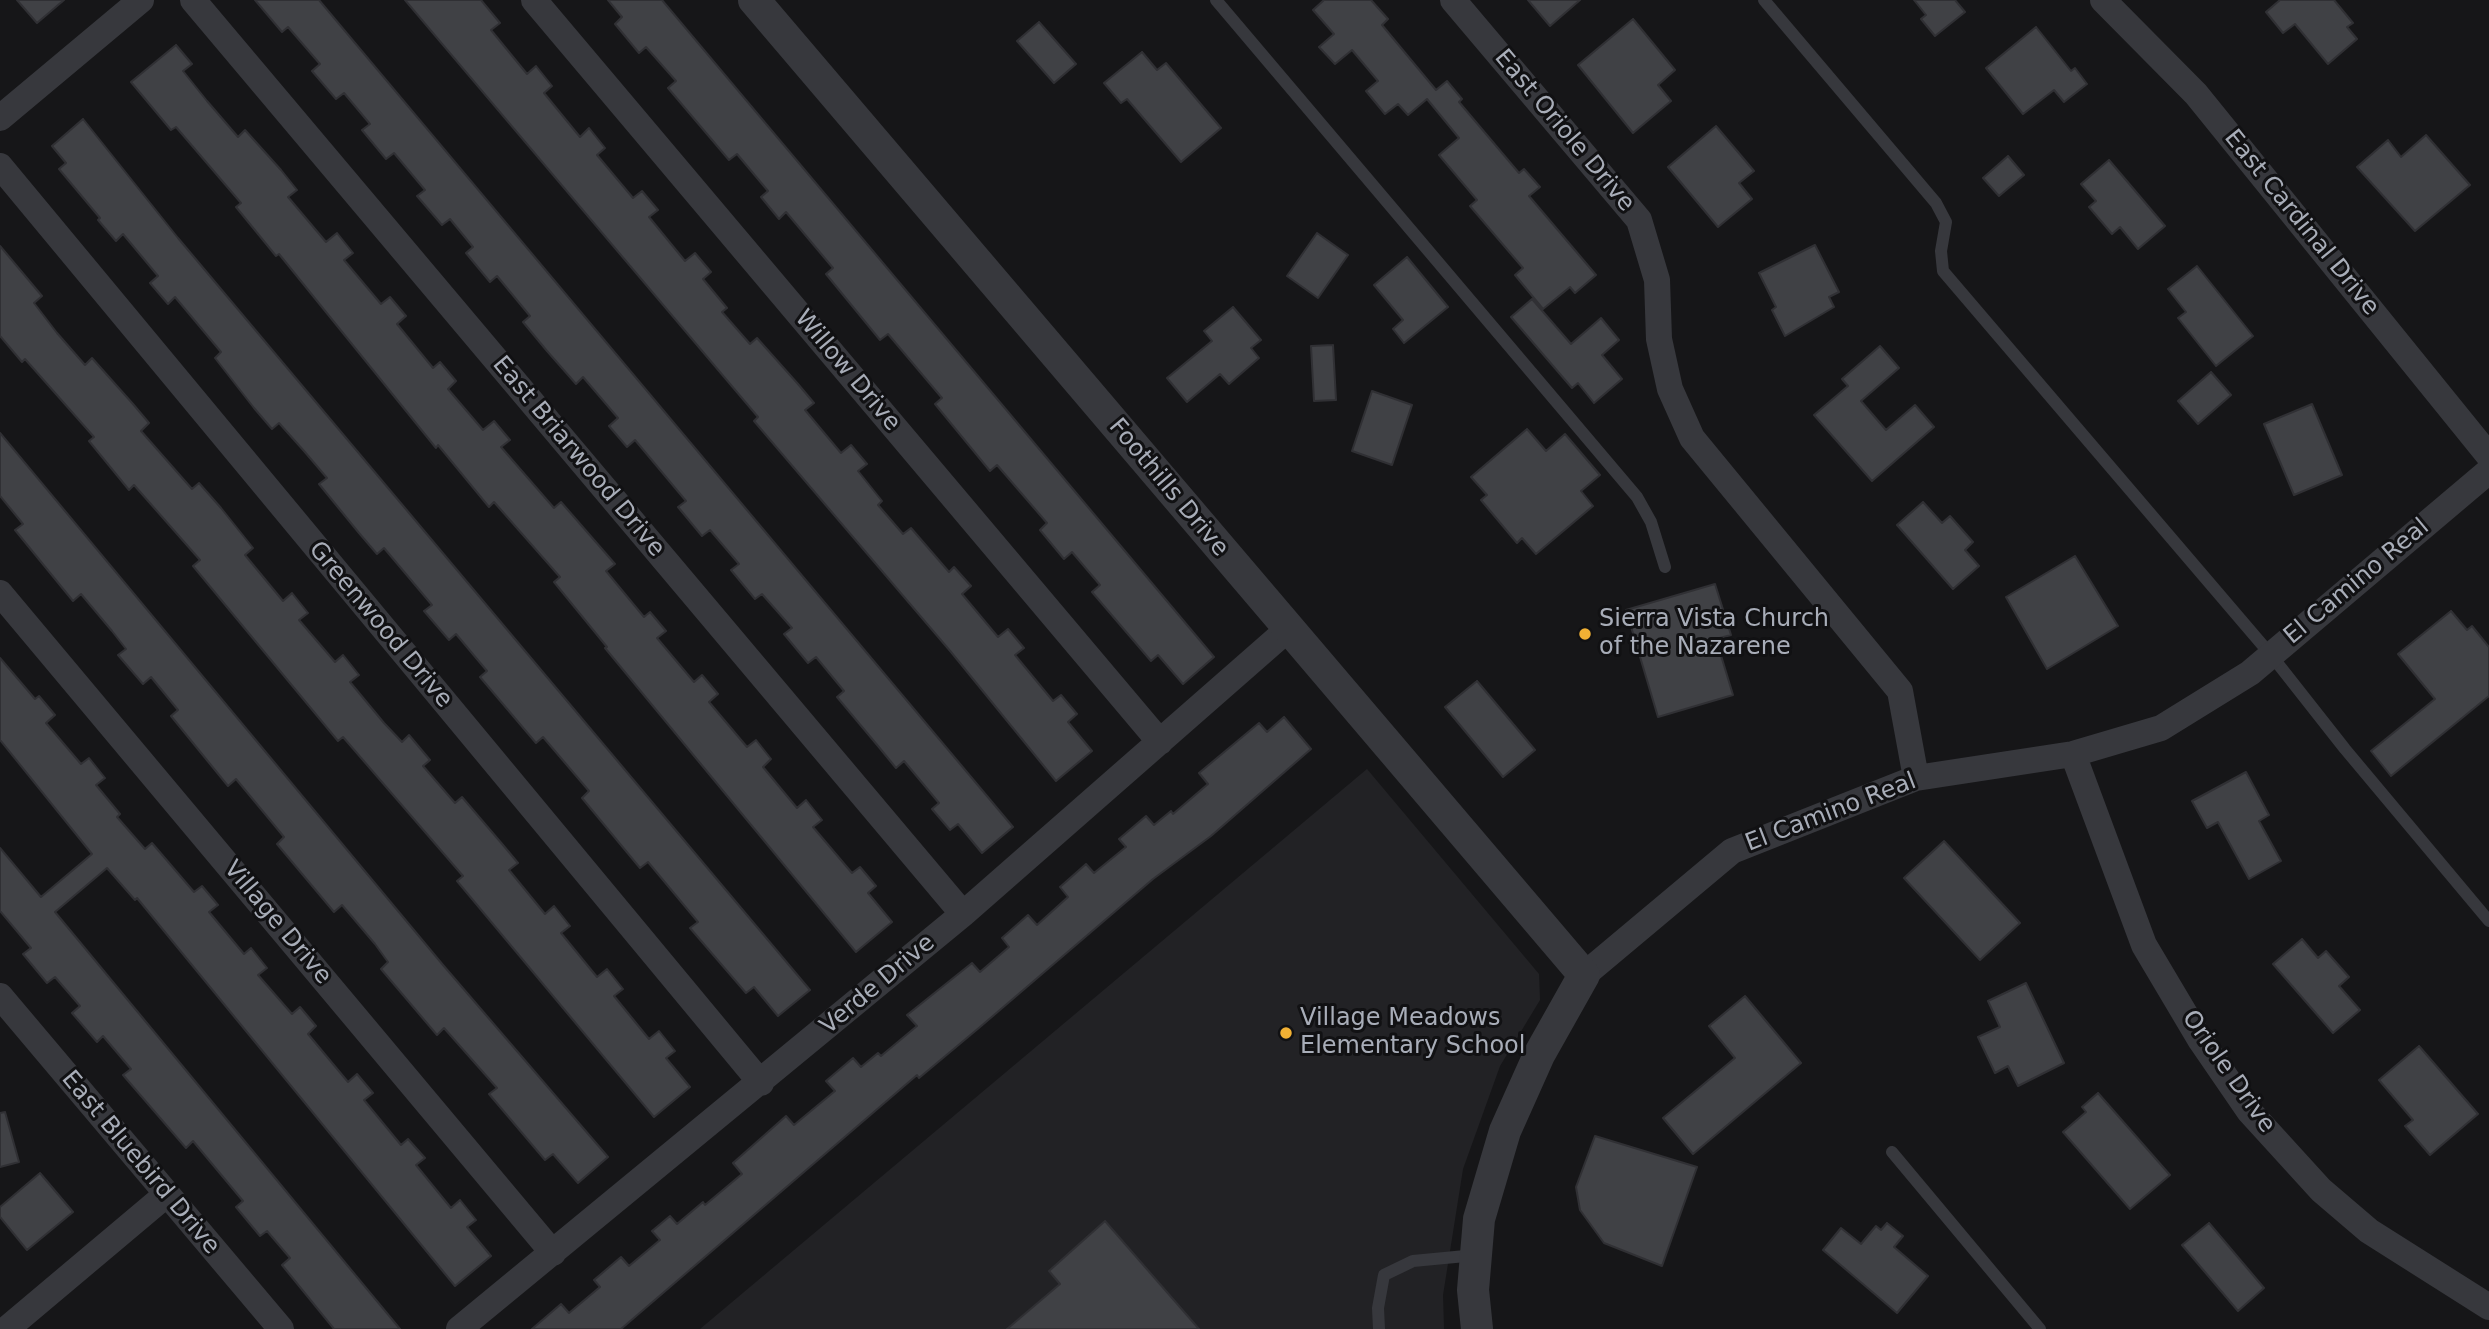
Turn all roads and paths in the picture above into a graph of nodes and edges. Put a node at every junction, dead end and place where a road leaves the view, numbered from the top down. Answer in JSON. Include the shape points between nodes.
{"nodes":[{"id":1,"x":141,"y":0,"type":"edge"},
{"id":2,"x":193,"y":0,"type":"edge"},
{"id":3,"x":534,"y":0,"type":"edge"},
{"id":4,"x":754,"y":0,"type":"edge"},
{"id":5,"x":1216,"y":0,"type":"edge"},
{"id":6,"x":1453,"y":0,"type":"edge"},
{"id":7,"x":1764,"y":0,"type":"edge"},
{"id":8,"x":2103,"y":0,"type":"edge"},
{"id":9,"x":0,"y":118,"type":"edge"},
{"id":10,"x":0,"y":166,"type":"edge"},
{"id":11,"x":2489,"y":456,"type":"edge"},
{"id":12,"x":2489,"y":471,"type":"edge"},
{"id":13,"x":1665,"y":567,"type":"dead end"},
{"id":14,"x":0,"y":593,"type":"edge"},
{"id":15,"x":1287,"y":629,"type":"junction"},
{"id":16,"x":2271,"y":655,"type":"junction"},
{"id":17,"x":1160,"y":742,"type":"junction"},
{"id":18,"x":2073,"y":754,"type":"junction"},
{"id":19,"x":1916,"y":778,"type":"junction"},
{"id":20,"x":963,"y":914,"type":"junction"},
{"id":21,"x":2489,"y":921,"type":"edge"},
{"id":22,"x":1584,"y":975,"type":"junction"},
{"id":23,"x":0,"y":996,"type":"edge"},
{"id":24,"x":761,"y":1083,"type":"junction"},
{"id":25,"x":1892,"y":1152,"type":"dead end"},
{"id":26,"x":167,"y":1194,"type":"junction"},
{"id":27,"x":553,"y":1253,"type":"junction"},
{"id":28,"x":1476,"y":1255,"type":"junction"},
{"id":29,"x":2489,"y":1307,"type":"edge"},
{"id":30,"x":9,"y":1327,"type":"dead end"},
{"id":31,"x":281,"y":1329,"type":"edge"},
{"id":32,"x":458,"y":1329,"type":"edge"},
{"id":33,"x":1379,"y":1329,"type":"edge"},
{"id":34,"x":1477,"y":1329,"type":"edge"},
{"id":35,"x":2040,"y":1329,"type":"edge"}],
"edges":[{"from":1,"to":9,"type":"street"},
{"from":2,"to":20,"type":"street","name":"East Briarwood Drive"},
{"from":3,"to":17,"type":"street","name":"Willow Drive"},
{"from":4,"to":15,"type":"street","name":"Foothills Drive"},
{"from":5,"to":13,"type":"lane","via":[[1637,497],[1651,522]]},
{"from":6,"to":19,"type":"street","name":"East Oriole Drive","via":[[1640,220],[1657,281],[1659,339],[1670,389],[1692,438],[1900,691]]},
{"from":7,"to":16,"type":"lane","via":[[1936,203],[1947,222],[1941,251],[1943,271]]},
{"from":8,"to":11,"type":"street","name":"East Cardinal Drive","via":[[2196,94]]},
{"from":10,"to":24,"type":"street","name":"Greenwood Drive"},
{"from":12,"to":16,"type":"street","name":"El Camino Real"},
{"from":14,"to":27,"type":"street","name":"Village Drive"},
{"from":15,"to":17,"type":"street","name":"Verde Drive"},
{"from":15,"to":22,"type":"street","name":"Foothills Drive"},
{"from":16,"to":18,"type":"street","name":"El Camino Real","via":[[2161,728]]},
{"from":16,"to":21,"type":"lane"},
{"from":17,"to":20,"type":"street","name":"Verde Drive"},
{"from":18,"to":19,"type":"street","name":"El Camino Real"},
{"from":18,"to":29,"type":"street","name":"Oriole Drive","via":[[2144,945],[2249,1111],[2321,1190],[2369,1231]]},
{"from":19,"to":22,"type":"street","name":"El Camino Real","via":[[1731,851]]},
{"from":20,"to":24,"type":"street","name":"Verde Drive"},
{"from":22,"to":28,"type":"street","name":"El Camino Real","via":[[1539,1055],[1505,1131],[1479,1219]]},
{"from":23,"to":26,"type":"street","name":"East Bluebird Drive"},
{"from":24,"to":27,"type":"street","name":"Verde Drive"},
{"from":25,"to":35,"type":"lane"},
{"from":26,"to":30,"type":"street"},
{"from":26,"to":31,"type":"street","name":"East Bluebird Drive"},
{"from":27,"to":32,"type":"street","name":"Verde Drive"},
{"from":28,"to":33,"type":"lane","via":[[1413,1261],[1384,1275]]},
{"from":28,"to":34,"type":"street","name":"El Camino Real"}]}
